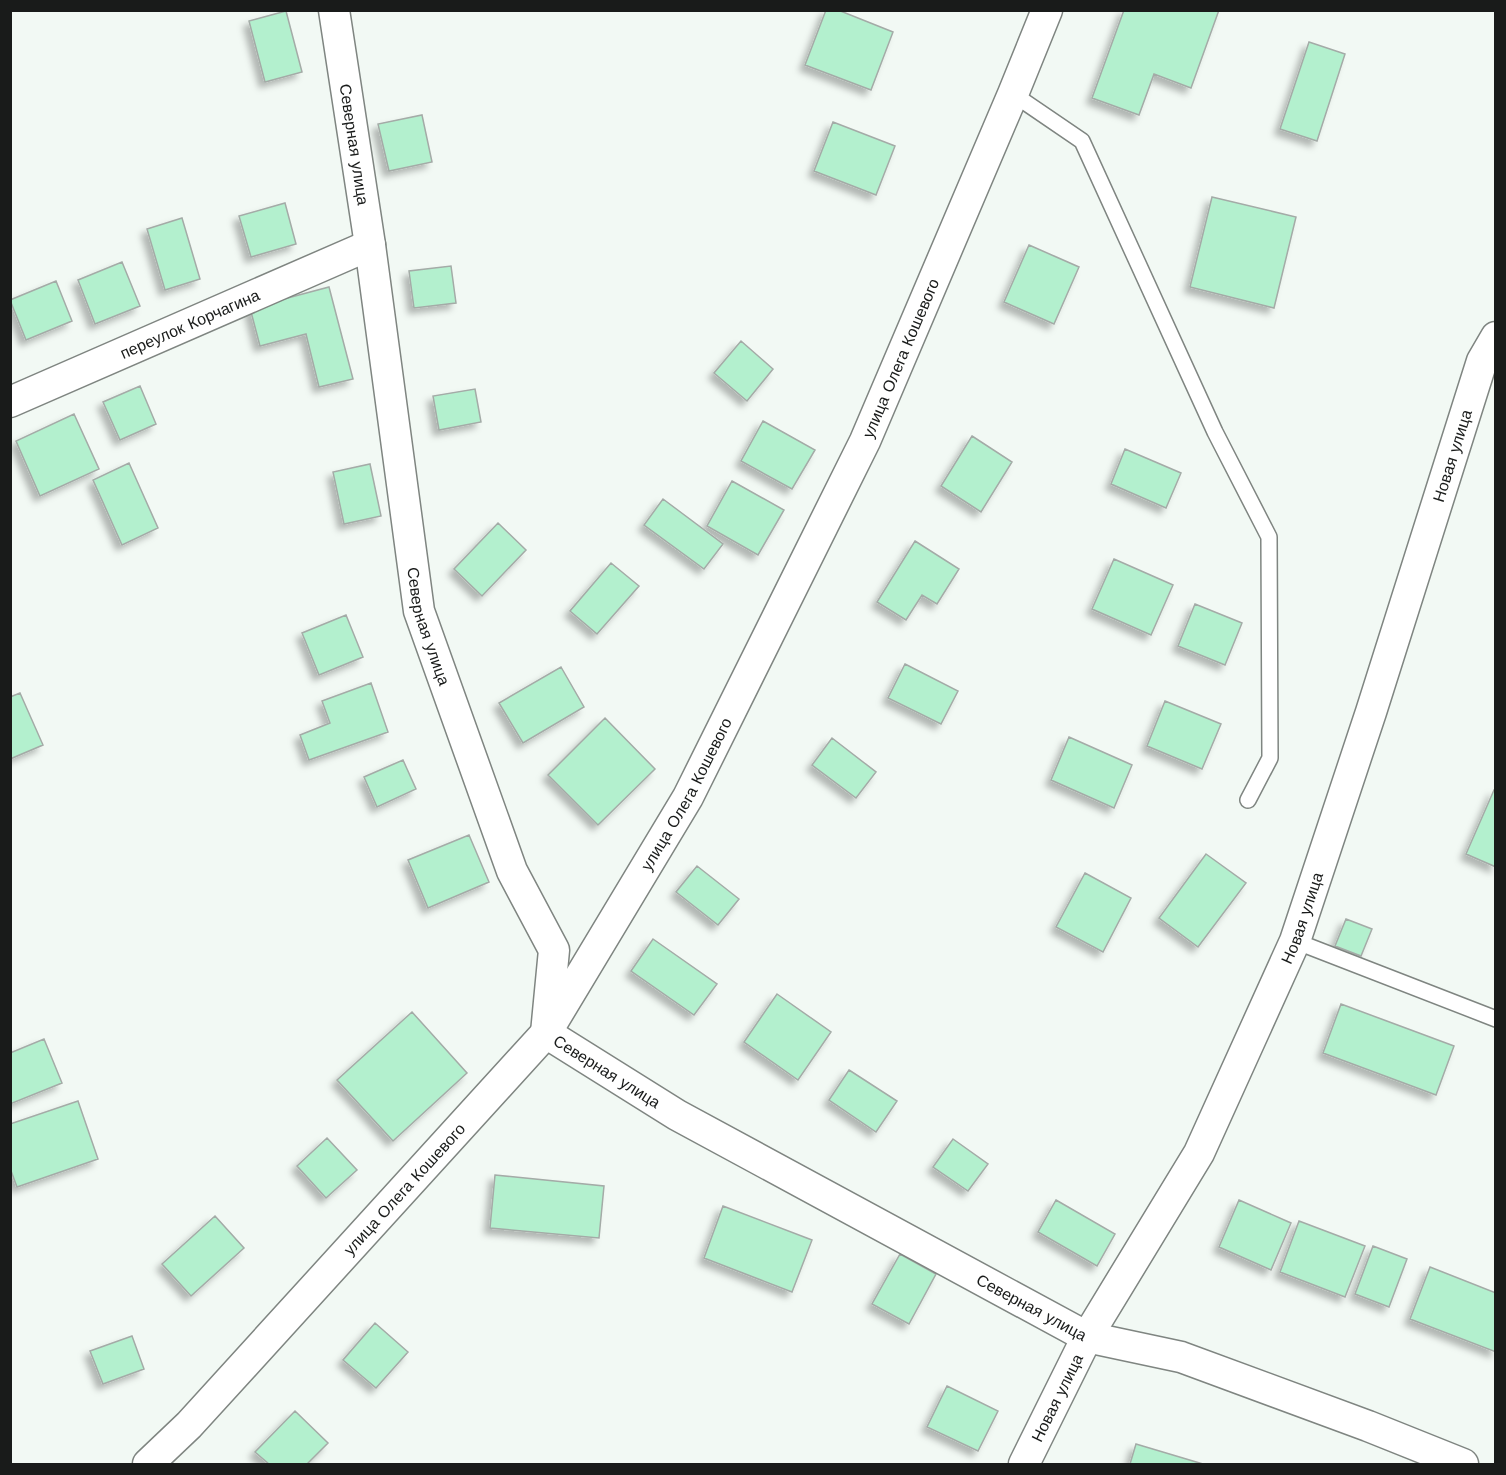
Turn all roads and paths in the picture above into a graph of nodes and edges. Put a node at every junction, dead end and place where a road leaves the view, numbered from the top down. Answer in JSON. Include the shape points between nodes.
{"nodes":[{"id":1,"x":334,"y":10,"type":"edge"},
{"id":2,"x":1047,"y":10,"type":"edge"},
{"id":3,"x":1013,"y":94,"type":"junction"},
{"id":4,"x":370,"y":245,"type":"junction"},
{"id":5,"x":1496,"y":337,"type":"edge"},
{"id":6,"x":10,"y":402,"type":"edge"},
{"id":7,"x":1248,"y":800,"type":"dead end"},
{"id":8,"x":1295,"y":941,"type":"junction"},
{"id":9,"x":1496,"y":1019,"type":"edge"},
{"id":10,"x":546,"y":1033,"type":"junction"},
{"id":11,"x":1087,"y":1337,"type":"junction"},
{"id":12,"x":148,"y":1464,"type":"edge"},
{"id":13,"x":1024,"y":1464,"type":"edge"},
{"id":14,"x":1463,"y":1464,"type":"edge"}],
"edges":[{"from":1,"to":4,"type":"street","name":"Северная улица"},
{"from":2,"to":3,"type":"street","name":"улица Олега Кошевого"},
{"from":3,"to":7,"type":"lane","via":[[1082,141],[1215,432],[1269,537],[1270,758]]},
{"from":3,"to":10,"type":"street","name":"улица Олега Кошевого","via":[[855,462],[688,797]]},
{"from":4,"to":6,"type":"street","name":"переулок Корчагина"},
{"from":4,"to":10,"type":"street","name":"Северная улица","via":[[419,611],[512,871],[554,950]]},
{"from":5,"to":8,"type":"street","name":"Новая улица","via":[[1482,361]]},
{"from":8,"to":9,"type":"lane"},
{"from":8,"to":11,"type":"street","name":"Новая улица","via":[[1199,1153]]},
{"from":10,"to":11,"type":"street","name":"Северная улица","via":[[677,1115]]},
{"from":10,"to":12,"type":"street","name":"улица Олега Кошевого","via":[[189,1425]]},
{"from":11,"to":13,"type":"street","name":"Новая улица"},
{"from":11,"to":14,"type":"street","name":"Северная улица","via":[[1181,1357]]}]}
